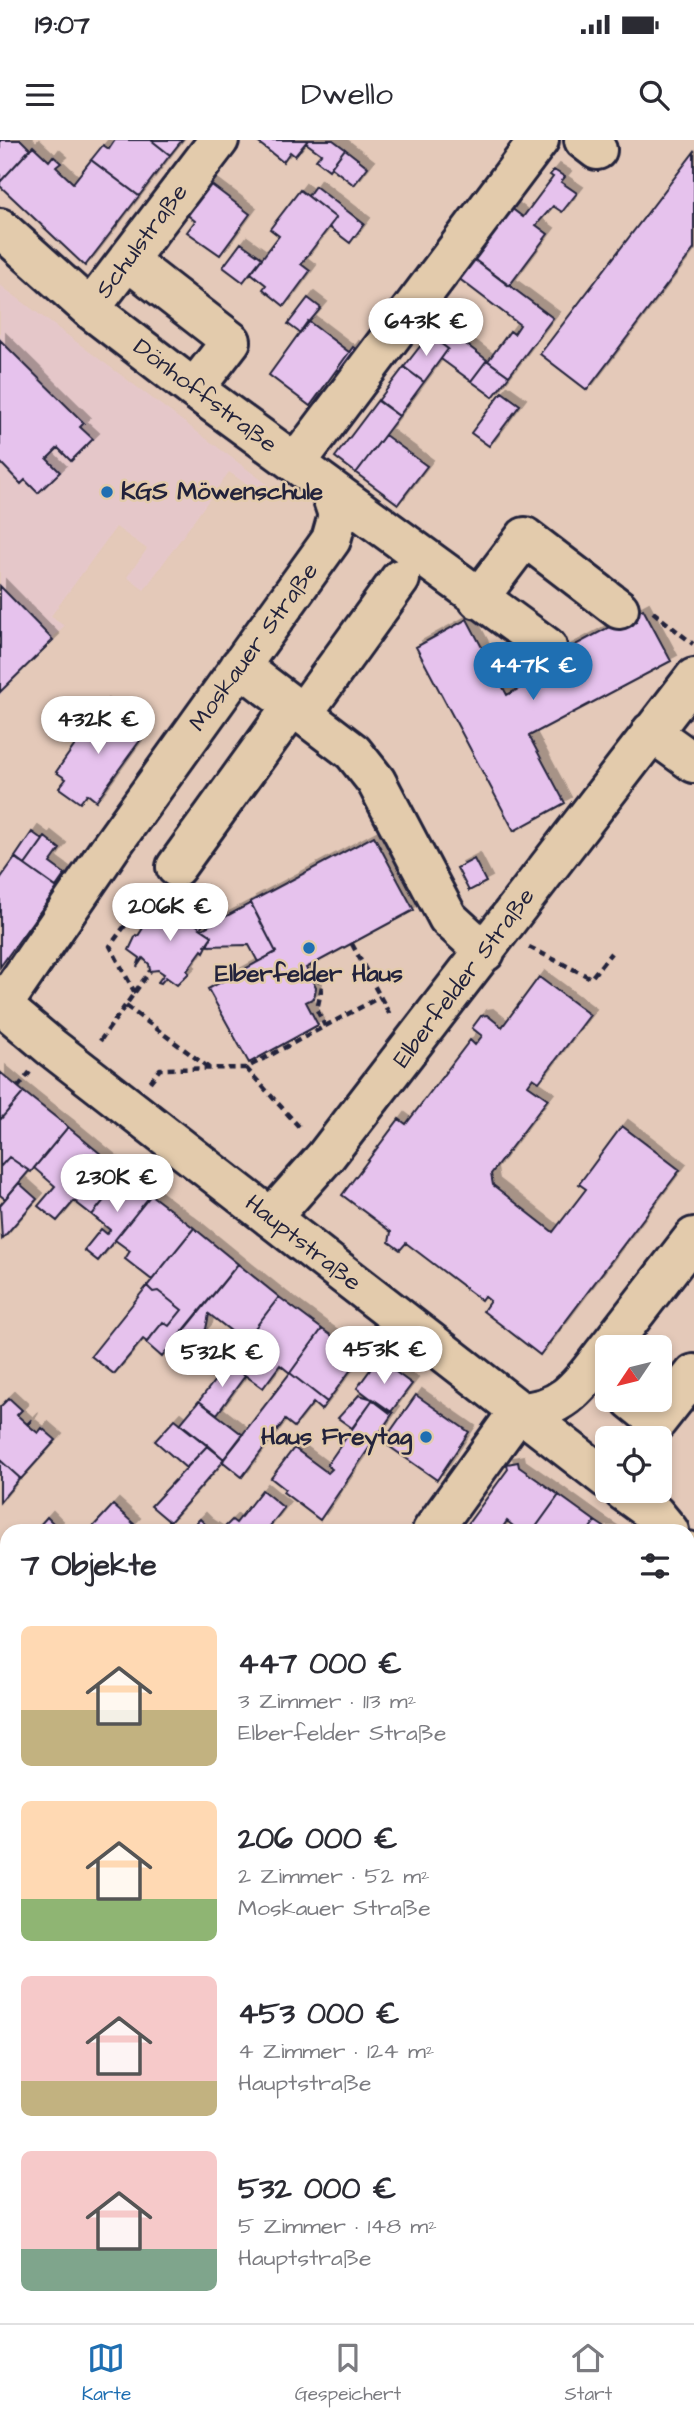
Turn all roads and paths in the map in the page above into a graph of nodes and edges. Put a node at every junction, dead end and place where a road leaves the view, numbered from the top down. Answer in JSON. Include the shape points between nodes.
{"nodes":[{"id":1,"x":219,"y":140,"type":"edge"},
{"id":2,"x":539,"y":140,"type":"edge"},
{"id":3,"x":0,"y":228,"type":"edge"},
{"id":4,"x":141,"y":271,"type":"dead end"},
{"id":5,"x":90,"y":309,"type":"junction"},
{"id":6,"x":194,"y":389,"type":"junction"},
{"id":7,"x":296,"y":463,"type":"junction"},
{"id":8,"x":329,"y":488,"type":"junction"},
{"id":9,"x":409,"y":567,"type":"junction"},
{"id":10,"x":478,"y":599,"type":"junction"},
{"id":11,"x":619,"y":609,"type":"dead end"},
{"id":12,"x":547,"y":647,"type":"dead end"},
{"id":13,"x":240,"y":666,"type":"junction"},
{"id":14,"x":694,"y":677,"type":"edge"},
{"id":15,"x":298,"y":709,"type":"junction"},
{"id":16,"x":650,"y":732,"type":"junction"},
{"id":17,"x":694,"y":763,"type":"edge"},
{"id":18,"x":176,"y":867,"type":"joint"},
{"id":19,"x":492,"y":942,"type":"junction"},
{"id":20,"x":352,"y":944,"type":"dead end"},
{"id":21,"x":611,"y":953,"type":"dead end"},
{"id":22,"x":312,"y":965,"type":"dead end"},
{"id":23,"x":150,"y":971,"type":"dead end"},
{"id":24,"x":135,"y":993,"type":"junction"},
{"id":25,"x":380,"y":997,"type":"junction"},
{"id":26,"x":1,"y":1005,"type":"edge"},
{"id":27,"x":126,"y":1006,"type":"junction"},
{"id":28,"x":325,"y":1026,"type":"junction"},
{"id":29,"x":408,"y":1051,"type":"junction"},
{"id":30,"x":209,"y":1068,"type":"junction"},
{"id":31,"x":246,"y":1068,"type":"junction"},
{"id":32,"x":79,"y":1069,"type":"junction"},
{"id":33,"x":130,"y":1108,"type":"junction"},
{"id":34,"x":326,"y":1156,"type":"junction"},
{"id":35,"x":271,"y":1218,"type":"junction"},
{"id":36,"x":689,"y":1254,"type":"edge"},
{"id":37,"x":625,"y":1335,"type":"edge"},
{"id":38,"x":595,"y":1370,"type":"edge"},
{"id":39,"x":694,"y":1374,"type":"edge"},
{"id":40,"x":672,"y":1402,"type":"edge"},
{"id":41,"x":518,"y":1412,"type":"junction"},
{"id":42,"x":646,"y":1412,"type":"edge"},
{"id":43,"x":664,"y":1412,"type":"edge"},
{"id":44,"x":595,"y":1470,"type":"edge"},
{"id":45,"x":639,"y":1503,"type":"edge"},
{"id":46,"x":437,"y":1524,"type":"edge"},
{"id":47,"x":663,"y":1524,"type":"edge"}],
"edges":[{"from":1,"to":5,"type":"street","name":"Schulstraße"},
{"from":2,"to":7,"type":"street"},
{"from":3,"to":5,"type":"street","name":"Dönhoffstraße"},
{"from":4,"to":6,"type":"street","via":[[231,341]]},
{"from":5,"to":6,"type":"street","name":"Dönhoffstraße"},
{"from":6,"to":7,"type":"street","name":"Dönhoffstraße"},
{"from":7,"to":8,"type":"street","name":"Dönhoffstraße"},
{"from":8,"to":9,"type":"street","name":"Dönhoffstraße"},
{"from":8,"to":13,"type":"street","name":"Moskauer Straße","via":[[338,515],[331,540]]},
{"from":9,"to":10,"type":"street","name":"Dönhoffstraße"},
{"from":9,"to":15,"type":"street"},
{"from":10,"to":11,"type":"street","via":[[525,537]]},
{"from":10,"to":12,"type":"street","name":"Dönhoffstraße"},
{"from":13,"to":15,"type":"street"},
{"from":13,"to":26,"type":"street","name":"Moskauer Straße"},
{"from":14,"to":16,"type":"street","name":"Elberfelder Straße"},
{"from":15,"to":18,"type":"street"},
{"from":15,"to":19,"type":"street","via":[[353,752],[376,781],[448,918]]},
{"from":16,"to":17,"type":"street"},
{"from":16,"to":19,"type":"street","name":"Elberfelder Straße"},
{"from":18,"to":24,"type":"path","via":[[167,867],[110,946]]},
{"from":19,"to":21,"type":"path","via":[[591,978]]},
{"from":19,"to":29,"type":"street","name":"Elberfelder Straße"},
{"from":20,"to":25,"type":"path"},
{"from":22,"to":28,"type":"path","via":[[322,986],[317,1010]]},
{"from":23,"to":24,"type":"path"},
{"from":24,"to":27,"type":"path"},
{"from":25,"to":28,"type":"path"},
{"from":25,"to":29,"type":"path"},
{"from":26,"to":32,"type":"street","name":"Hauptstraße"},
{"from":27,"to":30,"type":"path"},
{"from":27,"to":32,"type":"path"},
{"from":28,"to":31,"type":"path"},
{"from":29,"to":34,"type":"street","name":"Elberfelder Straße"},
{"from":30,"to":31,"type":"path"},
{"from":30,"to":33,"type":"path","via":[[160,1069]]},
{"from":31,"to":34,"type":"path"},
{"from":32,"to":33,"type":"street","name":"Hauptstraße"},
{"from":33,"to":35,"type":"street","name":"Hauptstraße"},
{"from":34,"to":35,"type":"street","name":"Elberfelder Straße"},
{"from":35,"to":41,"type":"street","name":"Hauptstraße"},
{"from":36,"to":37,"type":"street"},
{"from":38,"to":41,"type":"street","via":[[560,1403],[537,1412]]},
{"from":39,"to":40,"type":"street"},
{"from":41,"to":44,"type":"street","name":"Hauptstraße"},
{"from":41,"to":46,"type":"street"},
{"from":42,"to":43,"type":"street","via":[[657,1421]]},
{"from":45,"to":47,"type":"street"}]}
